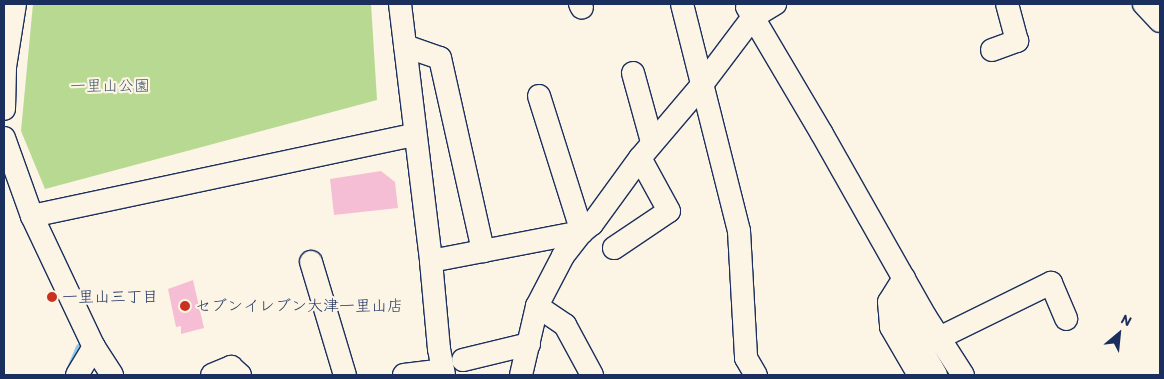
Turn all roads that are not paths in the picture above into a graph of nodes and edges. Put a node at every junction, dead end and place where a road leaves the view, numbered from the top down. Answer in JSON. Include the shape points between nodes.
{"nodes":[{"id":1,"x":15,"y":4,"type":"edge"},
{"id":2,"x":400,"y":4,"type":"edge"},
{"id":3,"x":682,"y":4,"type":"edge"},
{"id":4,"x":775,"y":4,"type":"edge"},
{"id":5,"x":1007,"y":4,"type":"edge"},
{"id":6,"x":1144,"y":4,"type":"edge"},
{"id":7,"x":749,"y":10,"type":"edge"},
{"id":8,"x":1160,"y":21,"type":"edge"},
{"id":9,"x":404,"y":46,"type":"junction"},
{"id":10,"x":992,"y":50,"type":"dead end"},
{"id":11,"x":633,"y":73,"type":"dead end"},
{"id":12,"x":4,"y":83,"type":"edge"},
{"id":13,"x":701,"y":86,"type":"junction"},
{"id":14,"x":539,"y":96,"type":"dead end"},
{"id":15,"x":4,"y":109,"type":"edge"},
{"id":16,"x":414,"y":135,"type":"junction"},
{"id":17,"x":4,"y":138,"type":"edge"},
{"id":18,"x":646,"y":150,"type":"junction"},
{"id":19,"x":32,"y":216,"type":"junction"},
{"id":20,"x":582,"y":232,"type":"junction"},
{"id":21,"x":614,"y":248,"type":"dead end"},
{"id":22,"x":483,"y":251,"type":"junction"},
{"id":23,"x":431,"y":261,"type":"junction"},
{"id":24,"x":310,"y":262,"type":"dead end"},
{"id":25,"x":904,"y":278,"type":"junction"},
{"id":26,"x":537,"y":306,"type":"junction"},
{"id":27,"x":1066,"y":319,"type":"dead end"},
{"id":28,"x":939,"y":338,"type":"junction"},
{"id":29,"x":529,"y":344,"type":"junction"},
{"id":30,"x":94,"y":348,"type":"junction"},
{"id":31,"x":450,"y":368,"type":"edge"},
{"id":32,"x":77,"y":375,"type":"edge"},
{"id":33,"x":112,"y":375,"type":"edge"},
{"id":34,"x":212,"y":375,"type":"edge"},
{"id":35,"x":240,"y":375,"type":"edge"},
{"id":36,"x":345,"y":375,"type":"edge"},
{"id":37,"x":404,"y":375,"type":"edge"},
{"id":38,"x":521,"y":375,"type":"edge"},
{"id":39,"x":592,"y":375,"type":"edge"},
{"id":40,"x":756,"y":375,"type":"edge"},
{"id":41,"x":919,"y":375,"type":"edge"},
{"id":42,"x":936,"y":375,"type":"edge"},
{"id":43,"x":963,"y":375,"type":"edge"}],
"edges":[{"from":1,"to":12,"type":"street"},
{"from":2,"to":9,"type":"street"},
{"from":3,"to":13,"type":"street"},
{"from":4,"to":7,"type":"street"},
{"from":5,"to":10,"type":"street","via":[[1017,41]]},
{"from":6,"to":8,"type":"street"},
{"from":7,"to":13,"type":"street"},
{"from":7,"to":25,"type":"street"},
{"from":9,"to":16,"type":"street"},
{"from":9,"to":22,"type":"street","via":[[440,58]]},
{"from":11,"to":18,"type":"street"},
{"from":12,"to":15,"type":"street"},
{"from":13,"to":18,"type":"street"},
{"from":13,"to":40,"type":"street","via":[[739,231],[746,358]]},
{"from":14,"to":20,"type":"street"},
{"from":16,"to":19,"type":"street"},
{"from":16,"to":23,"type":"street"},
{"from":17,"to":19,"type":"street"},
{"from":18,"to":20,"type":"street","via":[[592,224]]},
{"from":18,"to":21,"type":"street","via":[[669,211]]},
{"from":19,"to":30,"type":"street"},
{"from":20,"to":22,"type":"street"},
{"from":20,"to":26,"type":"street","via":[[563,256]]},
{"from":22,"to":23,"type":"street"},
{"from":23,"to":31,"type":"street"},
{"from":24,"to":36,"type":"street"},
{"from":25,"to":28,"type":"street"},
{"from":25,"to":41,"type":"street","via":[[889,302],[891,326]]},
{"from":25,"to":42,"type":"street","via":[[908,324]]},
{"from":26,"to":29,"type":"street"},
{"from":26,"to":39,"type":"street","via":[[565,325]]},
{"from":27,"to":28,"type":"street","via":[[1051,283]]},
{"from":28,"to":43,"type":"street"},
{"from":29,"to":31,"type":"street"},
{"from":29,"to":38,"type":"street"},
{"from":30,"to":32,"type":"street"},
{"from":30,"to":33,"type":"street"},
{"from":31,"to":37,"type":"street"},
{"from":34,"to":35,"type":"street","via":[[231,367]]}]}
